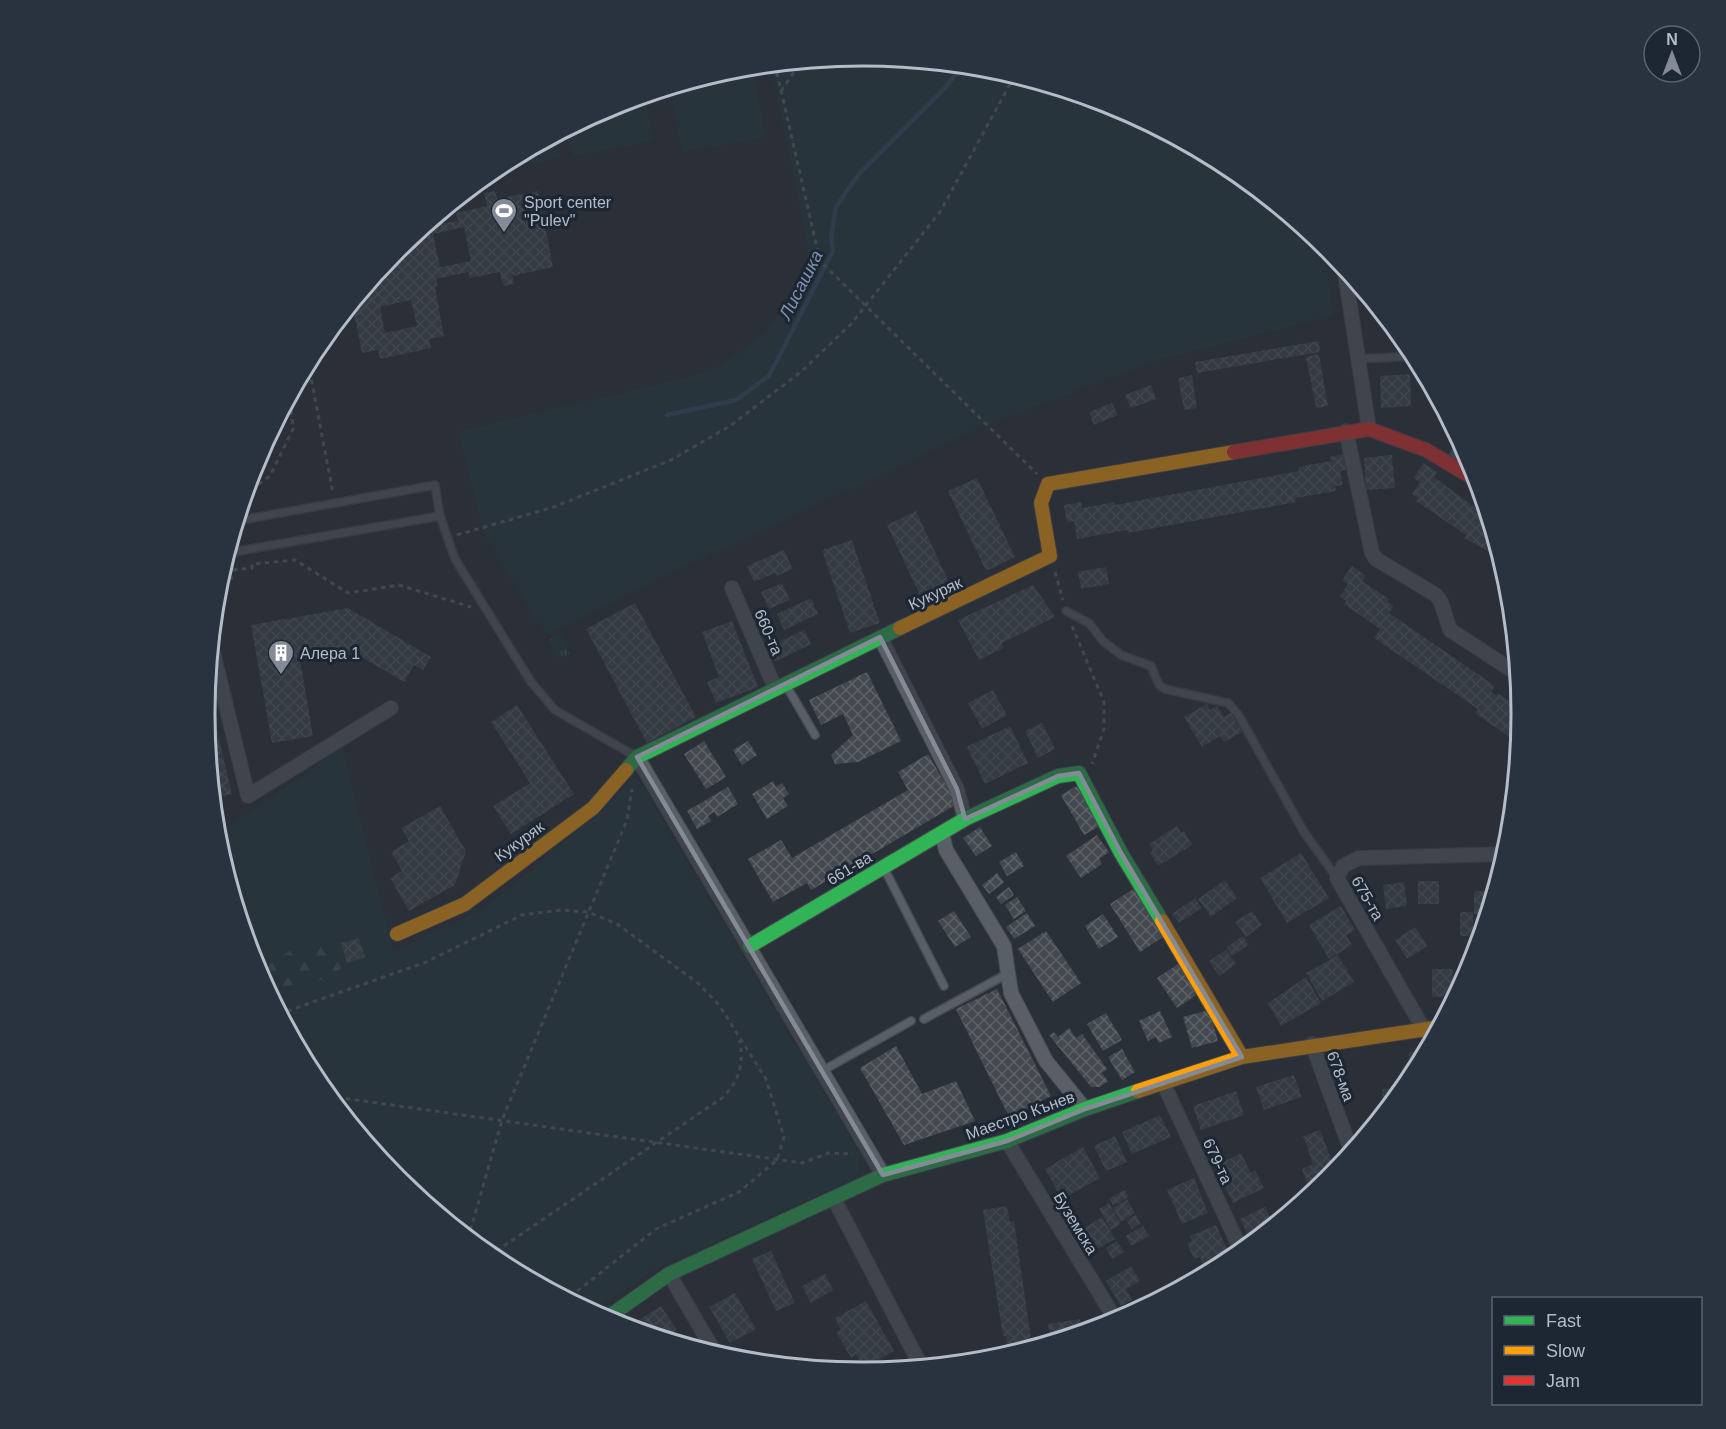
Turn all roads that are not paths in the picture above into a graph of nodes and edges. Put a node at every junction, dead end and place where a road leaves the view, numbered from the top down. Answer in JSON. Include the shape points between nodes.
{"nodes":[{"id":1,"x":1346,"y":282,"type":"edge"},
{"id":2,"x":1404,"y":357,"type":"edge"},
{"id":3,"x":1358,"y":359,"type":"junction"},
{"id":4,"x":1369,"y":429,"type":"junction"},
{"id":5,"x":1346,"y":431,"type":"junction"},
{"id":6,"x":1456,"y":452,"type":"edge"},
{"id":7,"x":1450,"y":462,"type":"junction"},
{"id":8,"x":1464,"y":472,"type":"edge"},
{"id":9,"x":440,"y":516,"type":"junction"},
{"id":10,"x":245,"y":520,"type":"edge"},
{"id":11,"x":236,"y":551,"type":"edge"},
{"id":12,"x":732,"y":588,"type":"dead end"},
{"id":13,"x":1066,"y":611,"type":"road end"},
{"id":14,"x":880,"y":637,"type":"junction"},
{"id":15,"x":217,"y":667,"type":"edge"},
{"id":16,"x":1510,"y":669,"type":"edge"},
{"id":17,"x":780,"y":686,"type":"junction"},
{"id":18,"x":391,"y":708,"type":"dead end"},
{"id":19,"x":815,"y":735,"type":"dead end"},
{"id":20,"x":637,"y":757,"type":"junction"},
{"id":21,"x":965,"y":819,"type":"junction"},
{"id":22,"x":942,"y":833,"type":"junction"},
{"id":23,"x":1496,"y":854,"type":"edge"},
{"id":24,"x":884,"y":867,"type":"junction"},
{"id":25,"x":1337,"y":878,"type":"junction"},
{"id":26,"x":397,"y":934,"type":"dead end"},
{"id":27,"x":750,"y":946,"type":"junction"},
{"id":28,"x":1009,"y":974,"type":"junction"},
{"id":29,"x":944,"y":986,"type":"dead end"},
{"id":30,"x":924,"y":1019,"type":"dead end"},
{"id":31,"x":911,"y":1021,"type":"dead end"},
{"id":32,"x":1424,"y":1028,"type":"junction"},
{"id":33,"x":1431,"y":1028,"type":"edge"},
{"id":34,"x":1312,"y":1044,"type":"junction"},
{"id":35,"x":1242,"y":1057,"type":"junction"},
{"id":36,"x":822,"y":1071,"type":"junction"},
{"id":37,"x":1164,"y":1085,"type":"junction"},
{"id":38,"x":1085,"y":1109,"type":"junction"},
{"id":39,"x":1007,"y":1141,"type":"junction"},
{"id":40,"x":1349,"y":1144,"type":"edge"},
{"id":41,"x":883,"y":1175,"type":"junction"},
{"id":42,"x":834,"y":1199,"type":"junction"},
{"id":43,"x":1238,"y":1243,"type":"edge"},
{"id":44,"x":669,"y":1274,"type":"junction"},
{"id":45,"x":613,"y":1313,"type":"edge"},
{"id":46,"x":1112,"y":1314,"type":"edge"},
{"id":47,"x":710,"y":1345,"type":"edge"},
{"id":48,"x":918,"y":1360,"type":"edge"}],
"edges":[{"from":1,"to":3,"type":"street"},
{"from":2,"to":3,"type":"lane"},
{"from":3,"to":4,"type":"street"},
{"from":4,"to":5,"type":"street"},
{"from":4,"to":7,"type":"street","via":[[1402,437]]},
{"from":5,"to":14,"type":"street","name":"Кукуряк","via":[[1048,484],[1041,503],[1050,556]]},
{"from":5,"to":16,"type":"street","via":[[1376,559],[1436,595],[1453,633]]},
{"from":6,"to":7,"type":"lane"},
{"from":7,"to":8,"type":"street"},
{"from":9,"to":10,"type":"lane","via":[[435,485]]},
{"from":9,"to":11,"type":"lane"},
{"from":9,"to":20,"type":"lane","via":[[455,559],[531,682],[555,710]]},
{"from":12,"to":17,"type":"street","name":"660-та"},
{"from":13,"to":25,"type":"lane","via":[[1089,623],[1121,655],[1151,666],[1159,685],[1166,689],[1228,703],[1238,714],[1304,832]]},
{"from":14,"to":17,"type":"street","name":"Кукуряк"},
{"from":14,"to":21,"type":"street","via":[[957,789]]},
{"from":15,"to":18,"type":"street","via":[[248,796]]},
{"from":17,"to":19,"type":"lane"},
{"from":17,"to":20,"type":"street","name":"Кукуряк"},
{"from":20,"to":26,"type":"street","name":"Кукуряк","via":[[593,808],[465,904]]},
{"from":20,"to":27,"type":"street"},
{"from":21,"to":22,"type":"street","name":"661-ва"},
{"from":21,"to":35,"type":"street","name":"661-ва","via":[[1058,776],[1079,773],[1121,853]]},
{"from":22,"to":24,"type":"street","name":"661-ва"},
{"from":22,"to":28,"type":"street","via":[[946,850],[1005,946]]},
{"from":23,"to":25,"type":"street","name":"675-та","via":[[1359,858],[1343,866]]},
{"from":24,"to":27,"type":"street","name":"661-ва"},
{"from":24,"to":29,"type":"lane"},
{"from":25,"to":32,"type":"street","name":"675-та"},
{"from":27,"to":36,"type":"street"},
{"from":28,"to":30,"type":"lane"},
{"from":28,"to":38,"type":"street","via":[[1011,993],[1046,1061]]},
{"from":31,"to":36,"type":"lane"},
{"from":32,"to":33,"type":"street","name":"Маестро Кънев"},
{"from":32,"to":34,"type":"street","name":"Маестро Кънев"},
{"from":34,"to":35,"type":"street","name":"Маестро Кънев"},
{"from":34,"to":40,"type":"street","name":"678-ма"},
{"from":35,"to":37,"type":"street","name":"Маестро Кънев"},
{"from":36,"to":41,"type":"street"},
{"from":37,"to":38,"type":"street","name":"Маестро Кънев"},
{"from":37,"to":43,"type":"street","name":"679-та"},
{"from":38,"to":39,"type":"street","name":"Маестро Кънев"},
{"from":39,"to":41,"type":"street","name":"Маестро Кънев"},
{"from":39,"to":46,"type":"street","name":"Буземска"},
{"from":41,"to":42,"type":"street","name":"Маестро Кънев"},
{"from":42,"to":44,"type":"street","name":"Маестро Кънев"},
{"from":42,"to":48,"type":"street"},
{"from":44,"to":45,"type":"street","name":"Маестро Кънев"},
{"from":44,"to":47,"type":"street"}]}
